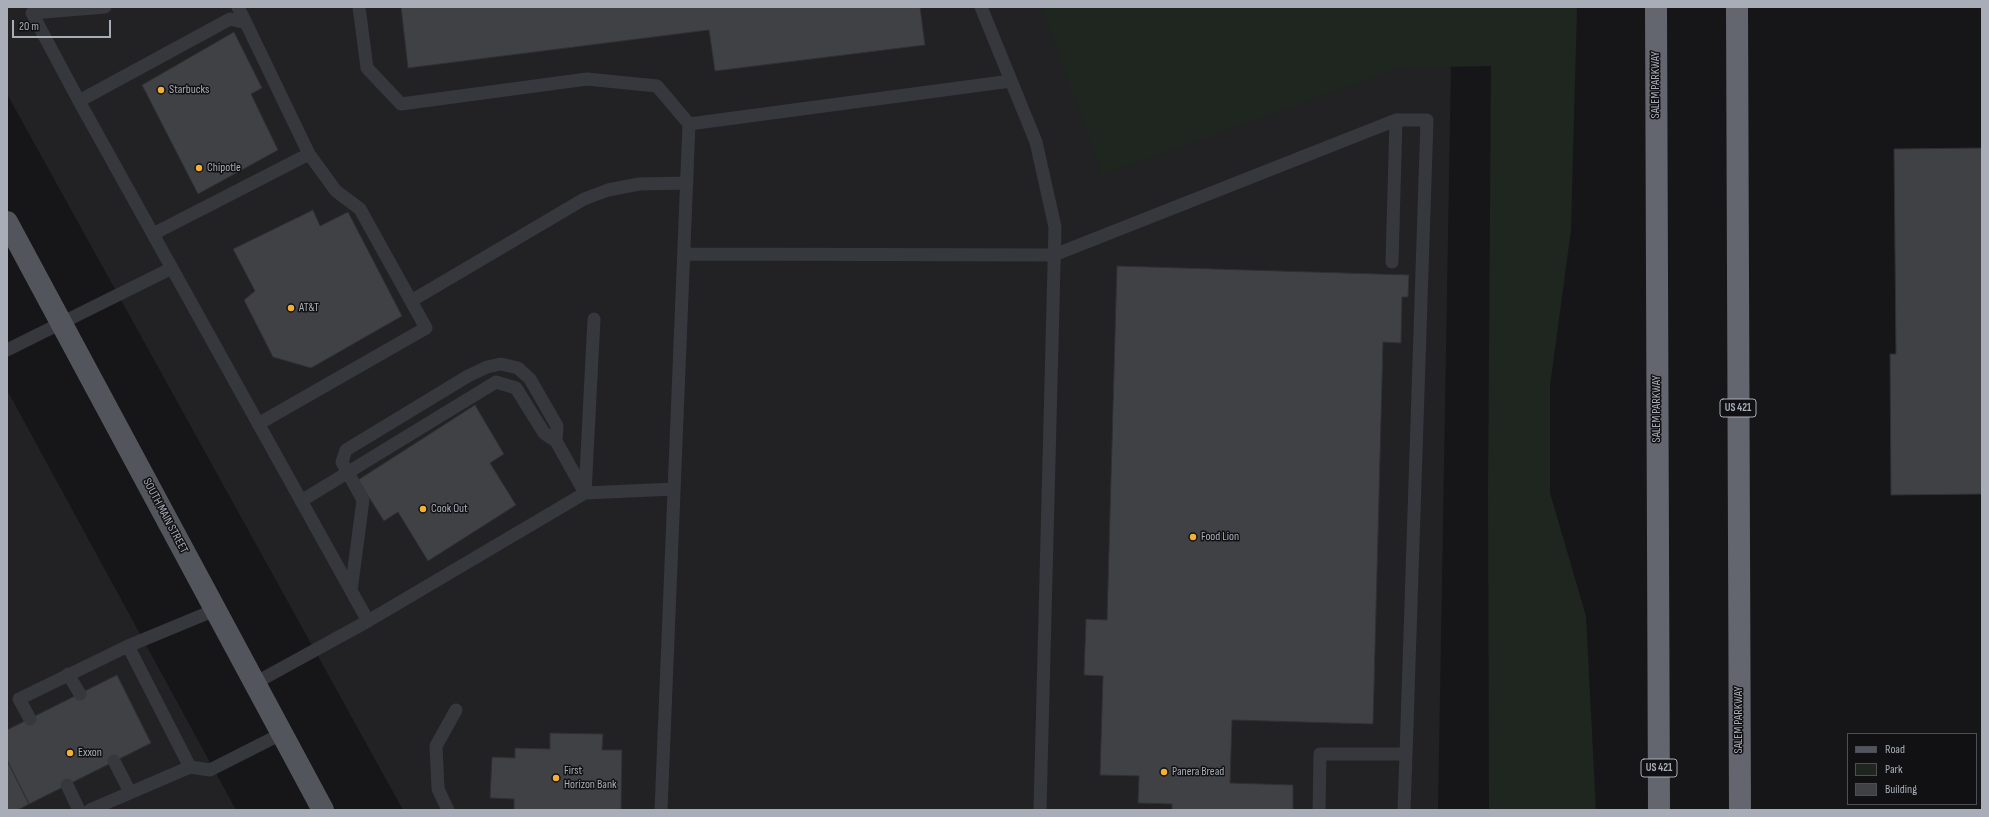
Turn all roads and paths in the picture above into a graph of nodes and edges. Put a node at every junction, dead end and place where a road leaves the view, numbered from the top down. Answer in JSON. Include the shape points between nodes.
{"nodes":[{"id":1,"x":105,"y":7,"type":"edge"},
{"id":2,"x":238,"y":7,"type":"edge"},
{"id":3,"x":359,"y":7,"type":"edge"},
{"id":4,"x":980,"y":7,"type":"edge"},
{"id":5,"x":1656,"y":7,"type":"edge"},
{"id":6,"x":1737,"y":7,"type":"edge"},
{"id":7,"x":246,"y":23,"type":"junction"},
{"id":8,"x":1011,"y":81,"type":"junction"},
{"id":9,"x":79,"y":101,"type":"junction"},
{"id":10,"x":1396,"y":120,"type":"junction"},
{"id":11,"x":689,"y":124,"type":"junction"},
{"id":12,"x":309,"y":154,"type":"junction"},
{"id":13,"x":686,"y":183,"type":"junction"},
{"id":14,"x":7,"y":222,"type":"edge"},
{"id":15,"x":153,"y":234,"type":"junction"},
{"id":16,"x":684,"y":254,"type":"junction"},
{"id":17,"x":1054,"y":255,"type":"junction"},
{"id":18,"x":1392,"y":262,"type":"dead end"},
{"id":19,"x":172,"y":268,"type":"junction"},
{"id":20,"x":411,"y":301,"type":"junction"},
{"id":21,"x":594,"y":319,"type":"dead end"},
{"id":22,"x":61,"y":323,"type":"junction"},
{"id":23,"x":7,"y":350,"type":"edge"},
{"id":24,"x":258,"y":424,"type":"junction"},
{"id":25,"x":556,"y":441,"type":"junction"},
{"id":26,"x":348,"y":472,"type":"junction"},
{"id":27,"x":674,"y":489,"type":"junction"},
{"id":28,"x":585,"y":493,"type":"junction"},
{"id":29,"x":301,"y":501,"type":"junction"},
{"id":30,"x":351,"y":591,"type":"junction"},
{"id":31,"x":215,"y":610,"type":"junction"},
{"id":32,"x":368,"y":621,"type":"junction"},
{"id":33,"x":128,"y":646,"type":"junction"},
{"id":34,"x":68,"y":674,"type":"junction"},
{"id":35,"x":255,"y":684,"type":"junction"},
{"id":36,"x":80,"y":694,"type":"dead end"},
{"id":37,"x":456,"y":710,"type":"dead end"},
{"id":38,"x":30,"y":719,"type":"dead end"},
{"id":39,"x":1658,"y":727,"type":"junction"},
{"id":40,"x":283,"y":733,"type":"junction"},
{"id":41,"x":1406,"y":754,"type":"junction"},
{"id":42,"x":114,"y":762,"type":"dead end"},
{"id":43,"x":190,"y":767,"type":"junction"},
{"id":44,"x":67,"y":785,"type":"dead end"},
{"id":45,"x":130,"y":792,"type":"junction"},
{"id":46,"x":79,"y":810,"type":"edge"},
{"id":47,"x":90,"y":810,"type":"edge"},
{"id":48,"x":323,"y":810,"type":"edge"},
{"id":49,"x":448,"y":810,"type":"edge"},
{"id":50,"x":660,"y":810,"type":"edge"},
{"id":51,"x":1040,"y":810,"type":"edge"},
{"id":52,"x":1319,"y":810,"type":"edge"},
{"id":53,"x":1404,"y":810,"type":"edge"},
{"id":54,"x":1653,"y":810,"type":"edge"},
{"id":55,"x":1659,"y":810,"type":"edge"},
{"id":56,"x":1740,"y":810,"type":"edge"}],
"edges":[{"from":1,"to":9,"type":"lane","via":[[32,13]]},
{"from":2,"to":7,"type":"lane"},
{"from":3,"to":11,"type":"lane","via":[[367,68],[401,104],[587,78],[657,86]]},
{"from":4,"to":8,"type":"lane"},
{"from":5,"to":39,"type":"highway","name":"SALEM PARKWAY","number":"US 421"},
{"from":6,"to":56,"type":"highway","name":"SALEM PARKWAY","number":"US 421"},
{"from":7,"to":9,"type":"lane","via":[[230,19]]},
{"from":7,"to":12,"type":"lane"},
{"from":8,"to":11,"type":"lane"},
{"from":8,"to":17,"type":"lane","via":[[1036,142],[1055,227]]},
{"from":9,"to":15,"type":"lane"},
{"from":10,"to":17,"type":"lane"},
{"from":10,"to":18,"type":"lane"},
{"from":10,"to":41,"type":"lane","via":[[1427,120]]},
{"from":11,"to":13,"type":"lane"},
{"from":12,"to":15,"type":"lane"},
{"from":12,"to":20,"type":"lane","via":[[336,191],[360,209]]},
{"from":13,"to":16,"type":"lane"},
{"from":13,"to":20,"type":"lane","via":[[639,184],[608,190],[584,199]]},
{"from":14,"to":22,"type":"main road","name":"SOUTH MAIN STREET"},
{"from":15,"to":19,"type":"lane"},
{"from":16,"to":17,"type":"lane"},
{"from":16,"to":27,"type":"lane"},
{"from":17,"to":51,"type":"lane"},
{"from":19,"to":22,"type":"lane"},
{"from":19,"to":24,"type":"lane"},
{"from":20,"to":24,"type":"lane","via":[[426,328]]},
{"from":21,"to":28,"type":"lane"},
{"from":22,"to":23,"type":"lane"},
{"from":22,"to":31,"type":"main road","name":"SOUTH MAIN STREET"},
{"from":24,"to":29,"type":"lane"},
{"from":25,"to":26,"type":"lane","via":[[544,433],[516,388],[496,382]]},
{"from":25,"to":26,"type":"lane","via":[[557,426],[530,379],[518,368],[502,364],[487,367],[468,376],[346,450],[342,462]]},
{"from":25,"to":28,"type":"lane"},
{"from":26,"to":29,"type":"lane"},
{"from":26,"to":30,"type":"lane","via":[[363,500]]},
{"from":27,"to":28,"type":"lane"},
{"from":27,"to":50,"type":"lane"},
{"from":28,"to":32,"type":"lane"},
{"from":29,"to":30,"type":"lane"},
{"from":30,"to":32,"type":"lane"},
{"from":31,"to":33,"type":"lane"},
{"from":31,"to":35,"type":"main road","name":"SOUTH MAIN STREET"},
{"from":32,"to":35,"type":"lane"},
{"from":33,"to":34,"type":"lane"},
{"from":33,"to":43,"type":"lane"},
{"from":34,"to":36,"type":"lane"},
{"from":34,"to":38,"type":"lane","via":[[19,699]]},
{"from":35,"to":40,"type":"main road","name":"SOUTH MAIN STREET"},
{"from":37,"to":49,"type":"lane","via":[[436,746],[438,789]]},
{"from":39,"to":54,"type":"highway"},
{"from":39,"to":55,"type":"highway","name":"SALEM PARKWAY","number":"US 421"},
{"from":40,"to":43,"type":"lane","via":[[210,770]]},
{"from":40,"to":48,"type":"main road","name":"SOUTH MAIN STREET"},
{"from":41,"to":52,"type":"lane","via":[[1320,754]]},
{"from":41,"to":53,"type":"lane"},
{"from":42,"to":45,"type":"lane"},
{"from":43,"to":45,"type":"lane"},
{"from":44,"to":46,"type":"lane"},
{"from":45,"to":47,"type":"lane"}]}
